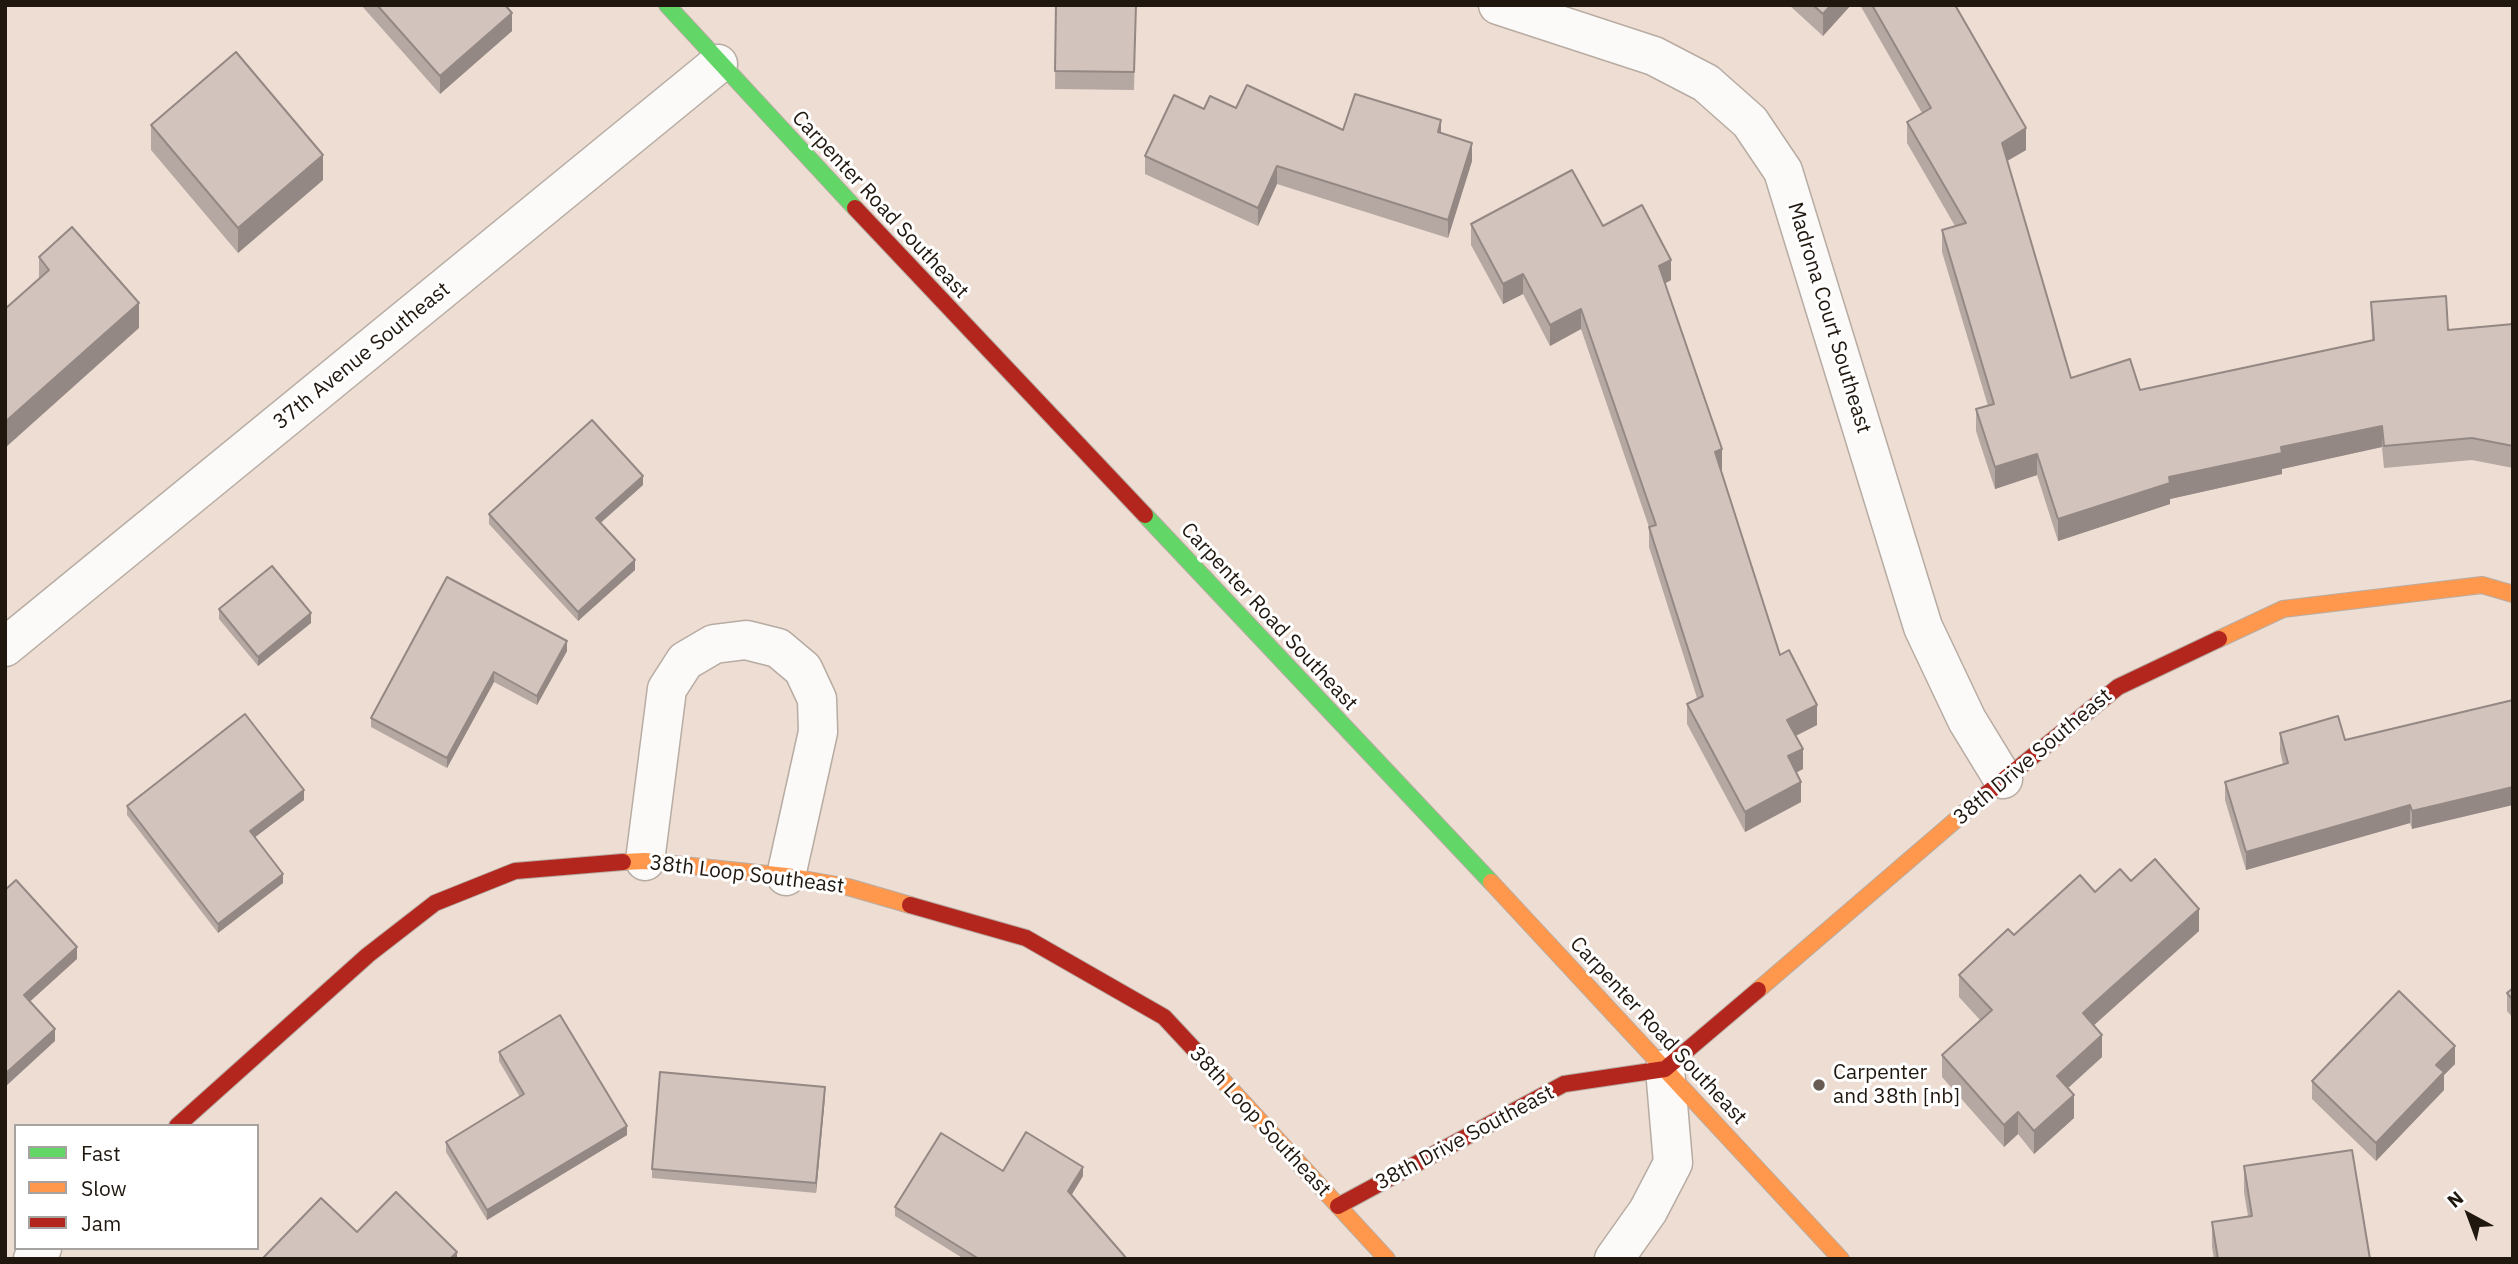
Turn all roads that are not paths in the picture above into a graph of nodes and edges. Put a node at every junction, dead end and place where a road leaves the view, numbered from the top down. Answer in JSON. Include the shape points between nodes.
{"nodes":[{"id":1,"x":667,"y":5,"type":"edge"},
{"id":2,"x":1498,"y":5,"type":"edge"},
{"id":3,"x":718,"y":64,"type":"junction"},
{"id":4,"x":2513,"y":594,"type":"edge"},
{"id":5,"x":5,"y":647,"type":"edge"},
{"id":6,"x":2003,"y":779,"type":"junction"},
{"id":7,"x":645,"y":861,"type":"junction"},
{"id":8,"x":786,"y":876,"type":"junction"},
{"id":9,"x":1665,"y":1069,"type":"junction"},
{"id":10,"x":179,"y":1124,"type":"edge"},
{"id":11,"x":1338,"y":1206,"type":"junction"},
{"id":12,"x":1387,"y":1259,"type":"edge"},
{"id":13,"x":1614,"y":1259,"type":"edge"},
{"id":14,"x":1841,"y":1259,"type":"edge"}],
"edges":[{"from":1,"to":3,"type":"street","name":"Carpenter Road Southeast"},
{"from":2,"to":6,"type":"street","name":"Madrona Court Southeast","via":[[1654,55],[1706,83],[1750,122],[1783,171],[1923,627],[1967,720]]},
{"from":3,"to":5,"type":"street","name":"37th Avenue Southeast"},
{"from":3,"to":9,"type":"street","name":"Carpenter Road Southeast"},
{"from":4,"to":6,"type":"street","name":"38th Drive Southeast","via":[[2482,585],[2283,609],[2118,687]]},
{"from":6,"to":9,"type":"street","name":"38th Drive Southeast"},
{"from":7,"to":8,"type":"street","name":"38th Loop Southeast"},
{"from":7,"to":8,"type":"street","via":[[667,689],[685,662],[713,644],[746,640],[778,648],[803,670],[817,699],[818,732]]},
{"from":7,"to":10,"type":"street","name":"38th Loop Southeast","via":[[515,871],[435,903],[368,956]]},
{"from":8,"to":11,"type":"street","name":"38th Loop Southeast","via":[[848,887],[1026,938],[1164,1017]]},
{"from":9,"to":11,"type":"street","name":"38th Drive Southeast","via":[[1564,1084]]},
{"from":9,"to":13,"type":"street","via":[[1673,1163],[1648,1212]]},
{"from":9,"to":14,"type":"street","name":"Carpenter Road Southeast"},
{"from":11,"to":12,"type":"street"}]}
